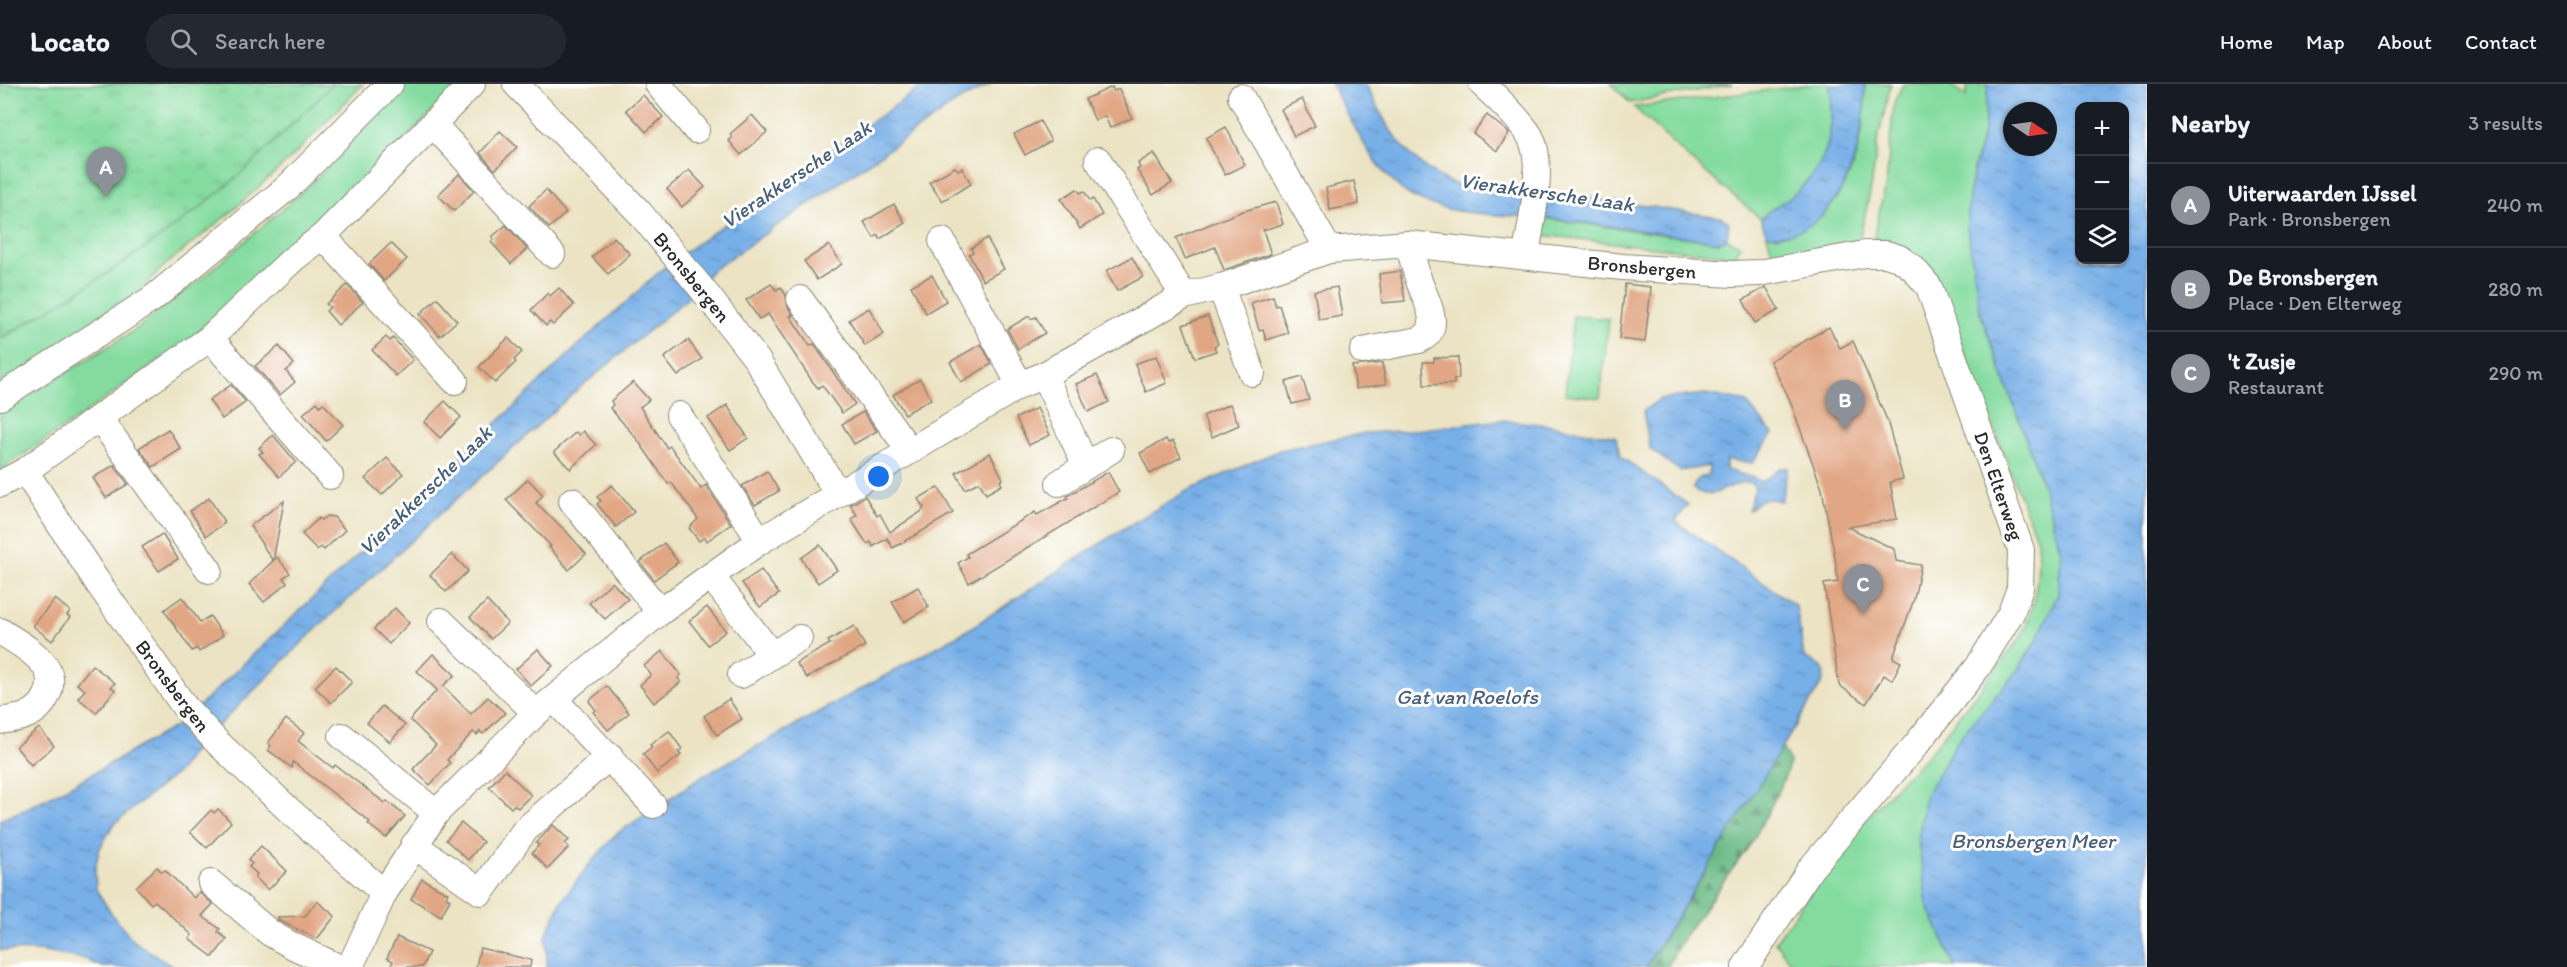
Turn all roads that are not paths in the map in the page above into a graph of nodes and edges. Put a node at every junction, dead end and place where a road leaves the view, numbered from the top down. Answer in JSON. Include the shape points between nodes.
{"nodes":[{"id":1,"x":390,"y":84,"type":"edge"},
{"id":2,"x":472,"y":84,"type":"edge"},
{"id":3,"x":516,"y":84,"type":"edge"},
{"id":4,"x":658,"y":84,"type":"edge"},
{"id":5,"x":1482,"y":84,"type":"edge"},
{"id":6,"x":1241,"y":97,"type":"dead end"},
{"id":7,"x":433,"y":124,"type":"junction"},
{"id":8,"x":696,"y":130,"type":"dead end"},
{"id":9,"x":1098,"y":160,"type":"dead end"},
{"id":10,"x":323,"y":236,"type":"junction"},
{"id":11,"x":942,"y":241,"type":"dead end"},
{"id":12,"x":1408,"y":244,"type":"junction"},
{"id":13,"x":1329,"y":250,"type":"junction"},
{"id":14,"x":552,"y":254,"type":"dead end"},
{"id":15,"x":1526,"y":256,"type":"junction"},
{"id":16,"x":1759,"y":273,"type":"joint"},
{"id":17,"x":1221,"y":287,"type":"junction"},
{"id":18,"x":1184,"y":296,"type":"junction"},
{"id":19,"x":800,"y":299,"type":"dead end"},
{"id":20,"x":210,"y":338,"type":"junction"},
{"id":21,"x":1363,"y":351,"type":"dead end"},
{"id":22,"x":1252,"y":373,"type":"dead end"},
{"id":23,"x":1044,"y":375,"type":"junction"},
{"id":24,"x":455,"y":381,"type":"dead end"},
{"id":25,"x":1020,"y":385,"type":"junction"},
{"id":26,"x":0,"y":398,"type":"edge"},
{"id":27,"x":679,"y":415,"type":"dead end"},
{"id":28,"x":99,"y":417,"type":"junction"},
{"id":29,"x":1111,"y":450,"type":"dead end"},
{"id":30,"x":910,"y":451,"type":"junction"},
{"id":31,"x":1086,"y":466,"type":"junction"},
{"id":32,"x":26,"y":471,"type":"junction"},
{"id":33,"x":330,"y":476,"type":"dead end"},
{"id":34,"x":1059,"y":483,"type":"dead end"},
{"id":35,"x":0,"y":484,"type":"edge"},
{"id":36,"x":838,"y":494,"type":"junction"},
{"id":37,"x":572,"y":501,"type":"dead end"},
{"id":38,"x":760,"y":541,"type":"junction"},
{"id":39,"x":208,"y":570,"type":"dead end"},
{"id":40,"x":711,"y":576,"type":"junction"},
{"id":41,"x":660,"y":612,"type":"junction"},
{"id":42,"x":441,"y":621,"type":"dead end"},
{"id":43,"x":0,"y":631,"type":"edge"},
{"id":44,"x":799,"y":638,"type":"dead end"},
{"id":45,"x":771,"y":654,"type":"junction"},
{"id":46,"x":741,"y":675,"type":"dead end"},
{"id":47,"x":545,"y":706,"type":"junction"},
{"id":48,"x":0,"y":721,"type":"edge"},
{"id":49,"x":342,"y":736,"type":"dead end"},
{"id":50,"x":610,"y":756,"type":"junction"},
{"id":51,"x":653,"y":805,"type":"dead end"},
{"id":52,"x":436,"y":813,"type":"junction"},
{"id":53,"x":414,"y":845,"type":"junction"},
{"id":54,"x":211,"y":883,"type":"dead end"},
{"id":55,"x":384,"y":893,"type":"junction"},
{"id":56,"x":338,"y":967,"type":"edge"},
{"id":57,"x":350,"y":967,"type":"edge"},
{"id":58,"x":1744,"y":967,"type":"edge"}],
"edges":[{"from":1,"to":26,"type":"street","via":[[288,187],[161,291]]},
{"from":2,"to":7,"type":"street"},
{"from":3,"to":36,"type":"street","name":"Bronsbergen","via":[[639,212],[707,295],[757,360]]},
{"from":4,"to":8,"type":"street"},
{"from":5,"to":15,"type":"street","via":[[1530,136],[1536,154]]},
{"from":6,"to":13,"type":"street"},
{"from":7,"to":10,"type":"street"},
{"from":7,"to":14,"type":"street"},
{"from":9,"to":18,"type":"street"},
{"from":10,"to":20,"type":"street","via":[[293,259]]},
{"from":10,"to":24,"type":"street"},
{"from":11,"to":25,"type":"street"},
{"from":12,"to":13,"type":"street","name":"Bronsbergen"},
{"from":12,"to":15,"type":"street","name":"Bronsbergen"},
{"from":12,"to":21,"type":"street","via":[[1431,310],[1431,329],[1419,340]]},
{"from":13,"to":17,"type":"street","name":"Bronsbergen"},
{"from":15,"to":16,"type":"street","name":"Bronsbergen","via":[[1623,267]]},
{"from":16,"to":58,"type":"street","name":"Den Elterweg","via":[[1865,254],[1886,254],[1913,268],[1929,287],[2021,550],[2020,588],[2011,613],[1978,667],[1811,868]]},
{"from":17,"to":18,"type":"street","name":"Bronsbergen"},
{"from":17,"to":22,"type":"street"},
{"from":18,"to":23,"type":"street","name":"Bronsbergen"},
{"from":19,"to":30,"type":"street"},
{"from":20,"to":28,"type":"street"},
{"from":20,"to":33,"type":"street"},
{"from":23,"to":25,"type":"street","name":"Bronsbergen"},
{"from":23,"to":31,"type":"street"},
{"from":25,"to":30,"type":"street","name":"Bronsbergen"},
{"from":27,"to":38,"type":"street"},
{"from":28,"to":32,"type":"street"},
{"from":28,"to":39,"type":"street"},
{"from":29,"to":31,"type":"street"},
{"from":30,"to":36,"type":"street","name":"Bronsbergen"},
{"from":31,"to":34,"type":"street"},
{"from":32,"to":35,"type":"street"},
{"from":32,"to":55,"type":"street","name":"Bronsbergen","via":[[184,706],[218,743]]},
{"from":36,"to":38,"type":"street","name":"Bronsbergen"},
{"from":37,"to":41,"type":"street"},
{"from":38,"to":40,"type":"street","name":"Bronsbergen"},
{"from":40,"to":41,"type":"street","name":"Bronsbergen"},
{"from":40,"to":45,"type":"street"},
{"from":41,"to":47,"type":"street","name":"Bronsbergen"},
{"from":42,"to":47,"type":"street"},
{"from":43,"to":48,"type":"street","via":[[47,669],[50,688],[43,704],[27,716]]},
{"from":44,"to":45,"type":"street"},
{"from":45,"to":46,"type":"street"},
{"from":47,"to":50,"type":"street"},
{"from":47,"to":52,"type":"street","name":"Bronsbergen"},
{"from":49,"to":52,"type":"street"},
{"from":50,"to":51,"type":"street"},
{"from":50,"to":53,"type":"street","via":[[525,830],[481,892]]},
{"from":52,"to":53,"type":"street","name":"Bronsbergen"},
{"from":53,"to":55,"type":"street","name":"Bronsbergen"},
{"from":54,"to":56,"type":"street","via":[[270,933]]},
{"from":55,"to":57,"type":"street","name":"Bronsbergen"}]}
